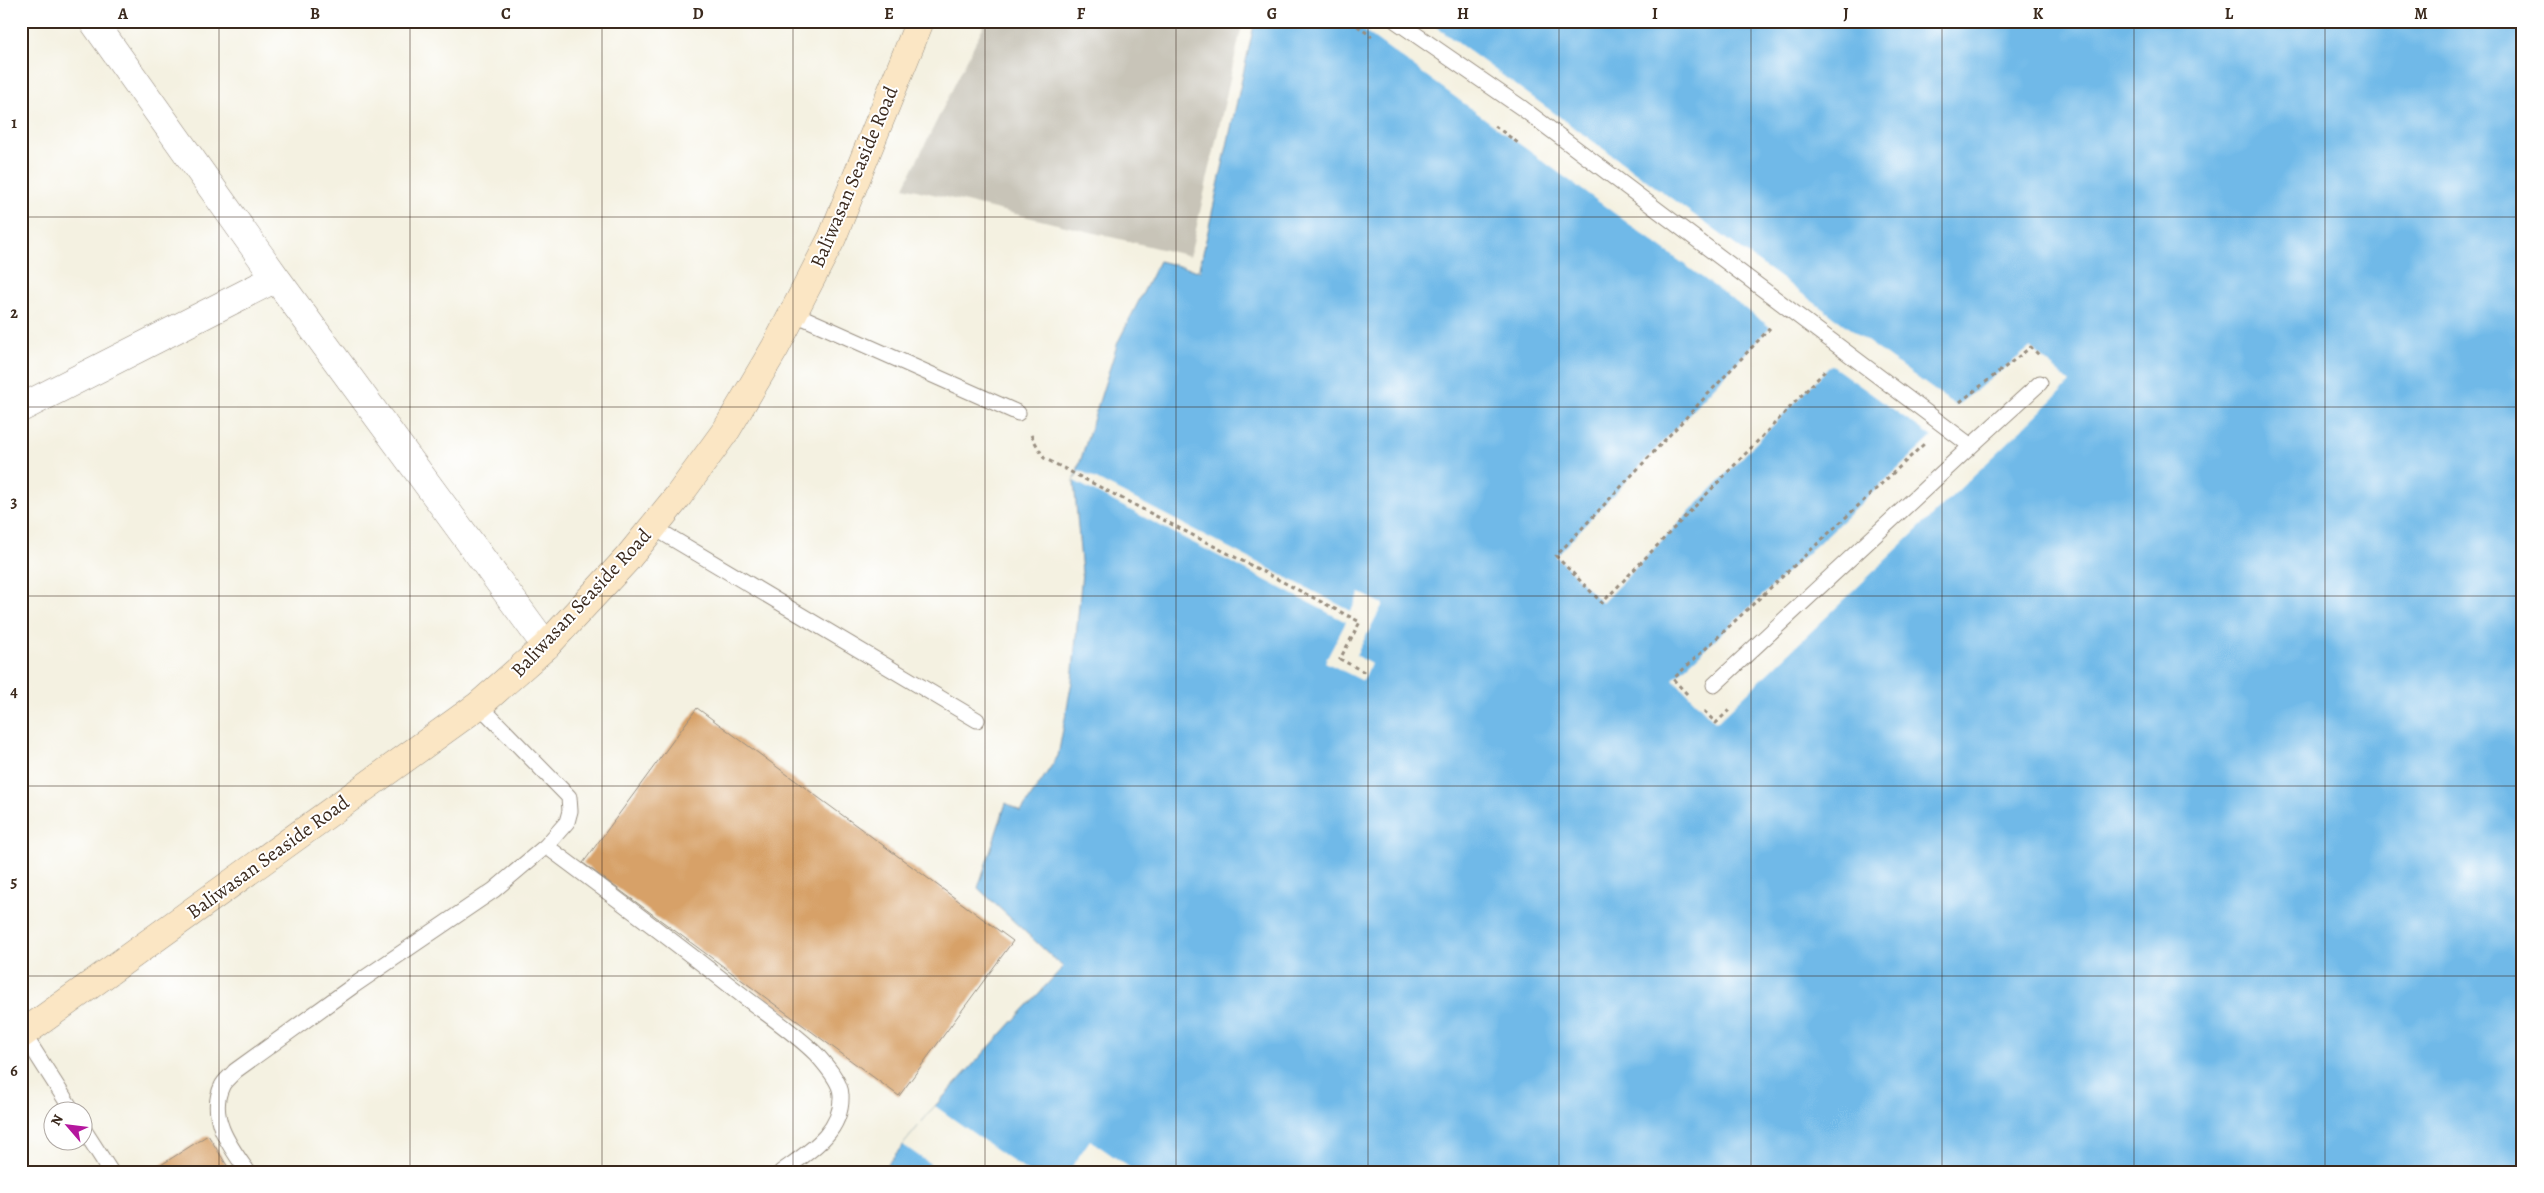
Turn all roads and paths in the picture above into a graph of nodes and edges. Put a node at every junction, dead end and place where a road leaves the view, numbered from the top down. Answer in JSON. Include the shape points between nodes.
{"nodes":[{"id":1,"x":93,"y":21,"type":"edge"},
{"id":2,"x":920,"y":21,"type":"edge"},
{"id":3,"x":1351,"y":21,"type":"edge"},
{"id":4,"x":1396,"y":21,"type":"edge"},
{"id":5,"x":1375,"y":39,"type":"dead end"},
{"id":6,"x":1488,"y":121,"type":"dead end"},
{"id":7,"x":1520,"y":145,"type":"dead end"},
{"id":8,"x":276,"y":278,"type":"junction"},
{"id":9,"x":793,"y":313,"type":"junction"},
{"id":10,"x":1763,"y":321,"type":"dead end"},
{"id":11,"x":2044,"y":359,"type":"dead end"},
{"id":12,"x":1831,"y":365,"type":"dead end"},
{"id":13,"x":2040,"y":383,"type":"dead end"},
{"id":14,"x":1956,"y":406,"type":"dead end"},
{"id":15,"x":21,"y":408,"type":"edge"},
{"id":16,"x":1018,"y":413,"type":"joint"},
{"id":17,"x":1925,"y":444,"type":"dead end"},
{"id":18,"x":1971,"y":446,"type":"junction"},
{"id":19,"x":653,"y":527,"type":"junction"},
{"id":20,"x":546,"y":646,"type":"junction"},
{"id":21,"x":1366,"y":673,"type":"dead end"},
{"id":22,"x":1714,"y":685,"type":"dead end"},
{"id":23,"x":1691,"y":698,"type":"dead end"},
{"id":24,"x":1698,"y":704,"type":"dead end"},
{"id":25,"x":479,"y":705,"type":"junction"},
{"id":26,"x":1730,"y":710,"type":"dead end"},
{"id":27,"x":977,"y":720,"type":"dead end"},
{"id":28,"x":546,"y":846,"type":"junction"},
{"id":29,"x":22,"y":1034,"type":"edge"},
{"id":30,"x":65,"y":1100,"type":"edge"},
{"id":31,"x":92,"y":1143,"type":"edge"},
{"id":32,"x":111,"y":1172,"type":"edge"},
{"id":33,"x":248,"y":1172,"type":"edge"},
{"id":34,"x":781,"y":1172,"type":"edge"}],
"edges":[{"from":1,"to":8,"type":"street"},
{"from":2,"to":9,"type":"main road","name":"Baliwasan Seaside Road","via":[[832,238]]},
{"from":3,"to":5,"type":"path"},
{"from":4,"to":18,"type":"lane","via":[[1522,108]]},
{"from":6,"to":7,"type":"path"},
{"from":8,"to":15,"type":"street"},
{"from":8,"to":20,"type":"street"},
{"from":9,"to":16,"type":"lane"},
{"from":9,"to":19,"type":"main road","name":"Baliwasan Seaside Road","via":[[727,429]]},
{"from":10,"to":12,"type":"path","via":[[1771,327],[1556,556],[1602,603]]},
{"from":11,"to":14,"type":"path","via":[[2031,347]]},
{"from":13,"to":18,"type":"lane"},
{"from":16,"to":21,"type":"path","via":[[1044,458],[1360,622],[1340,659]]},
{"from":17,"to":23,"type":"path","via":[[1673,679]]},
{"from":18,"to":22,"type":"lane"},
{"from":19,"to":20,"type":"main road","name":"Baliwasan Seaside Road","via":[[628,559]]},
{"from":19,"to":27,"type":"lane"},
{"from":20,"to":25,"type":"main road","name":"Baliwasan Seaside Road"},
{"from":24,"to":26,"type":"path","via":[[1716,723]]},
{"from":25,"to":28,"type":"lane","via":[[568,797],[570,811],[566,822]]},
{"from":25,"to":29,"type":"main road","name":"Baliwasan Seaside Road"},
{"from":28,"to":33,"type":"lane","via":[[494,890],[353,986],[235,1071],[222,1085],[217,1105],[218,1120],[230,1146]]},
{"from":28,"to":34,"type":"lane","via":[[816,1054],[836,1081],[841,1094],[834,1124],[823,1142]]},
{"from":29,"to":30,"type":"lane"},
{"from":31,"to":32,"type":"lane"}]}
